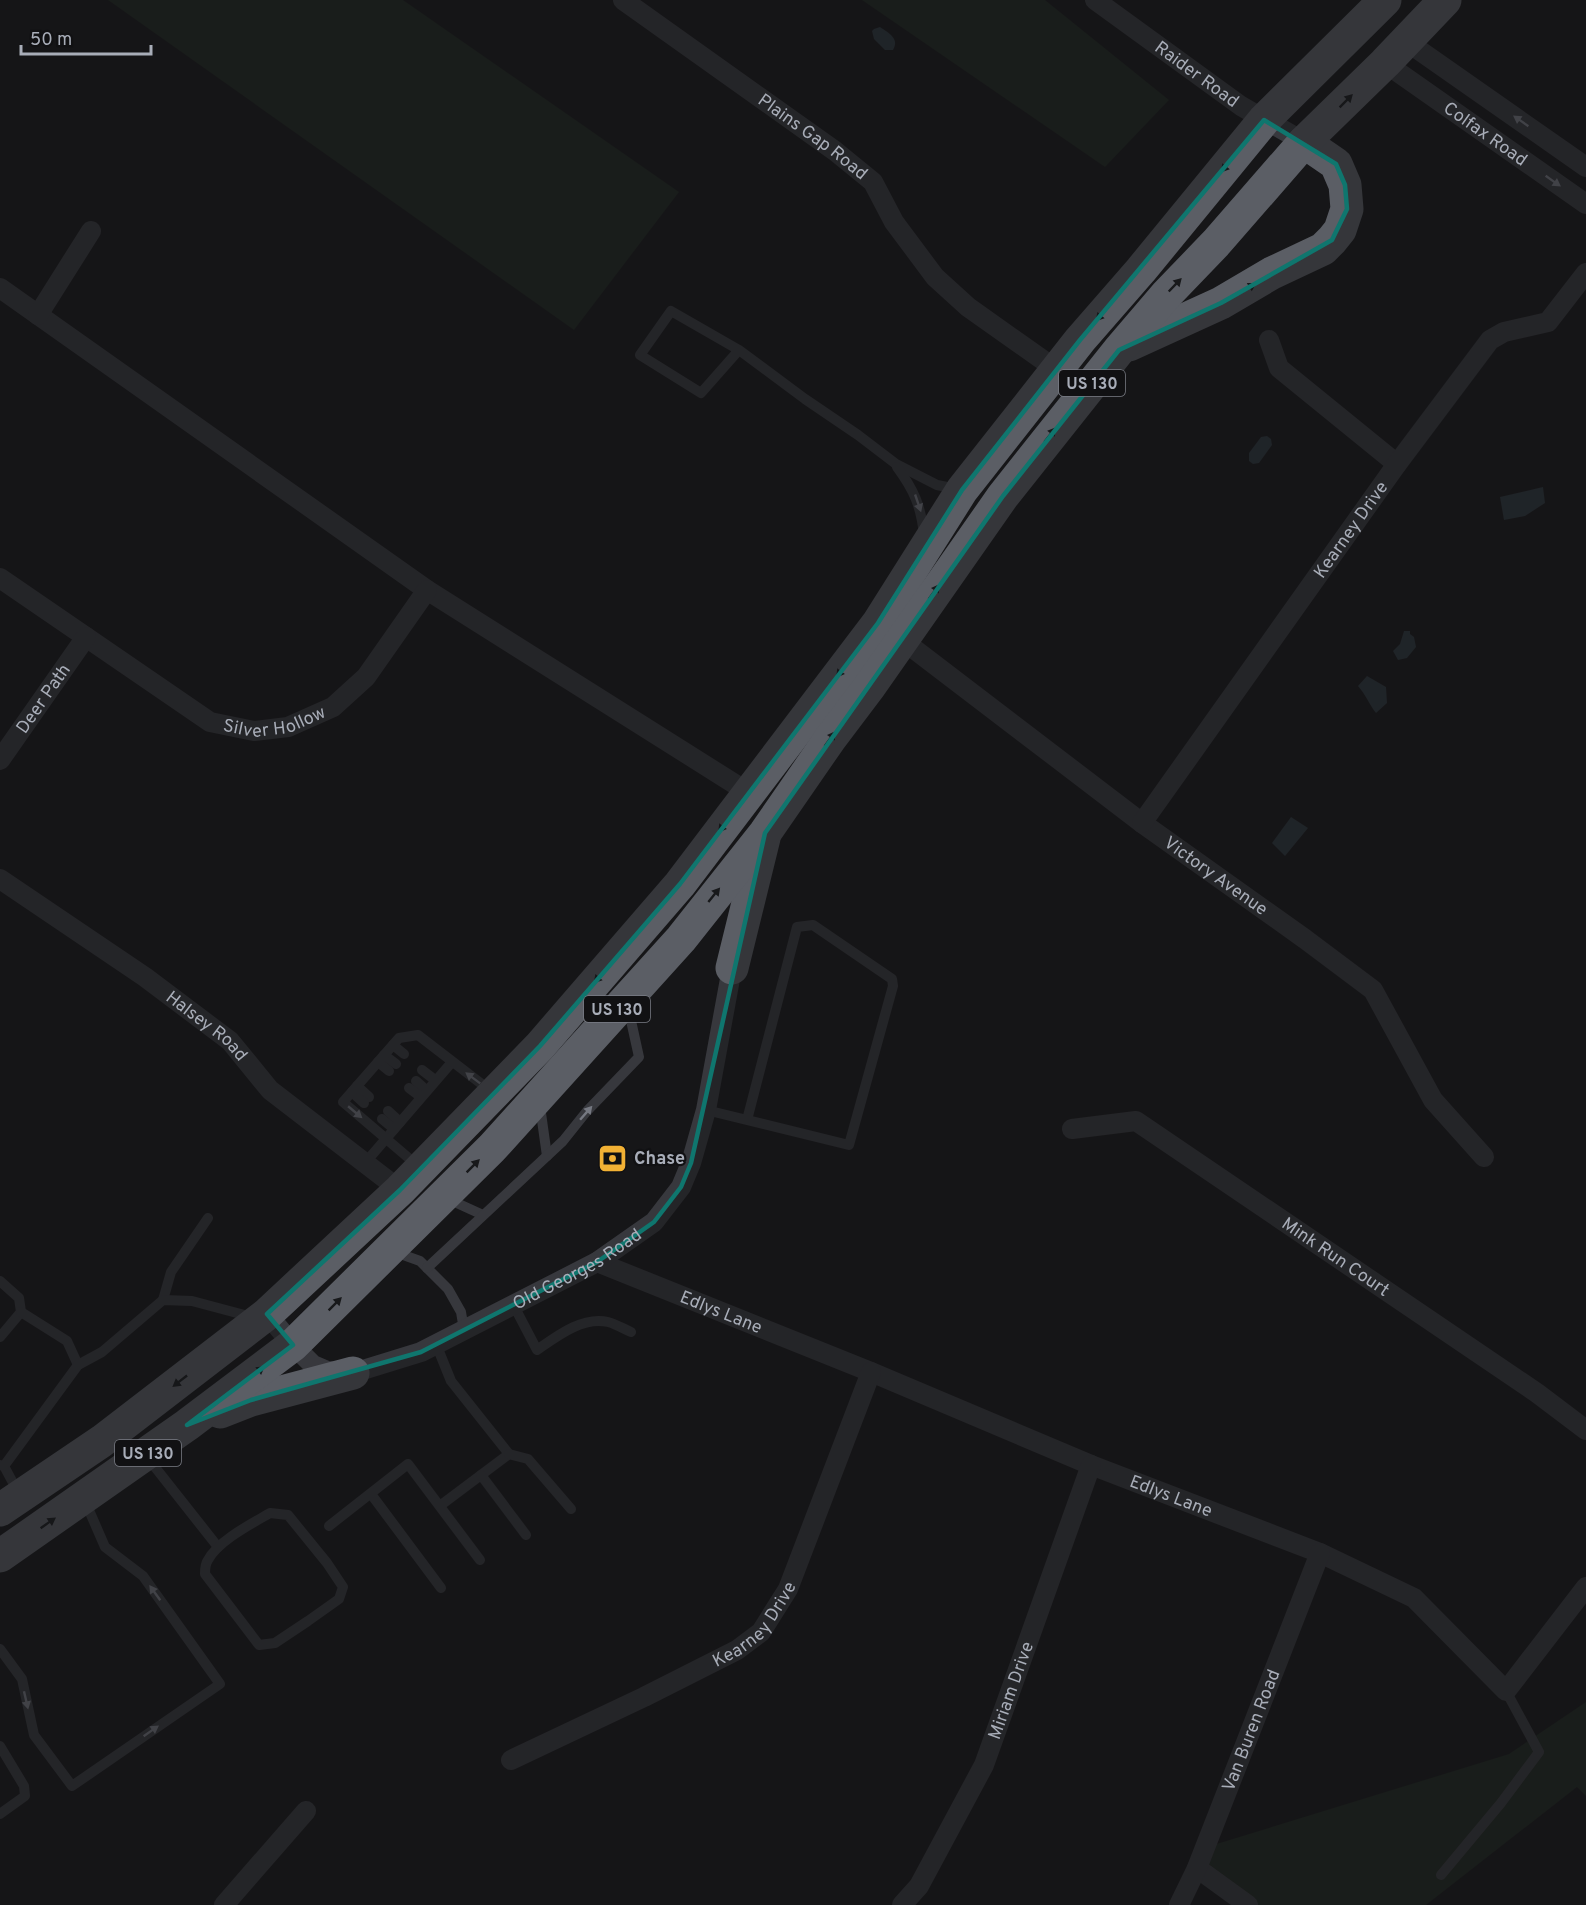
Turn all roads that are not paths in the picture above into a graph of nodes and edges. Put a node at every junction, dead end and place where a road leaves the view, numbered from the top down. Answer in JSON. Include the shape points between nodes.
{"nodes":[{"id":1,"x":623,"y":0,"type":"edge"},
{"id":2,"x":1095,"y":0,"type":"edge"},
{"id":3,"x":1385,"y":0,"type":"edge"},
{"id":4,"x":1445,"y":0,"type":"edge"},
{"id":5,"x":1395,"y":52,"type":"junction"},
{"id":6,"x":1264,"y":120,"type":"junction"},
{"id":7,"x":1305,"y":142,"type":"junction"},
{"id":8,"x":1586,"y":167,"type":"edge"},
{"id":9,"x":1586,"y":204,"type":"edge"},
{"id":10,"x":91,"y":231,"type":"dead end"},
{"id":11,"x":1586,"y":273,"type":"edge"},
{"id":12,"x":0,"y":288,"type":"edge"},
{"id":13,"x":38,"y":315,"type":"junction"},
{"id":14,"x":1269,"y":340,"type":"dead end"},
{"id":15,"x":739,"y":350,"type":"junction"},
{"id":16,"x":1119,"y":350,"type":"junction"},
{"id":17,"x":1057,"y":370,"type":"junction"},
{"id":18,"x":896,"y":464,"type":"junction"},
{"id":19,"x":1398,"y":464,"type":"junction"},
{"id":20,"x":962,"y":490,"type":"junction"},
{"id":21,"x":925,"y":549,"type":"junction"},
{"id":22,"x":0,"y":578,"type":"edge"},
{"id":23,"x":427,"y":590,"type":"junction"},
{"id":24,"x":889,"y":631,"type":"junction"},
{"id":25,"x":86,"y":637,"type":"junction"},
{"id":26,"x":0,"y":760,"type":"edge"},
{"id":27,"x":749,"y":793,"type":"junction"},
{"id":28,"x":1142,"y":824,"type":"junction"},
{"id":29,"x":765,"y":833,"type":"junction"},
{"id":30,"x":0,"y":879,"type":"edge"},
{"id":31,"x":681,"y":939,"type":"junction"},
{"id":32,"x":732,"y":968,"type":"junction"},
{"id":33,"x":626,"y":999,"type":"junction"},
{"id":34,"x":393,"y":1045,"type":"junction"},
{"id":35,"x":404,"y":1054,"type":"dead end"},
{"id":36,"x":381,"y":1059,"type":"junction"},
{"id":37,"x":452,"y":1062,"type":"junction"},
{"id":38,"x":393,"y":1067,"type":"dead end"},
{"id":39,"x":422,"y":1070,"type":"dead end"},
{"id":40,"x":435,"y":1080,"type":"junction"},
{"id":41,"x":412,"y":1084,"type":"dead end"},
{"id":42,"x":355,"y":1089,"type":"junction"},
{"id":43,"x":494,"y":1093,"type":"junction"},
{"id":44,"x":423,"y":1094,"type":"junction"},
{"id":45,"x":539,"y":1096,"type":"junction"},
{"id":46,"x":367,"y":1100,"type":"dead end"},
{"id":47,"x":706,"y":1110,"type":"junction"},
{"id":48,"x":385,"y":1115,"type":"dead end"},
{"id":49,"x":747,"y":1120,"type":"junction"},
{"id":50,"x":397,"y":1126,"type":"junction"},
{"id":51,"x":1072,"y":1129,"type":"dead end"},
{"id":52,"x":386,"y":1139,"type":"junction"},
{"id":53,"x":547,"y":1156,"type":"junction"},
{"id":54,"x":1484,"y":1157,"type":"dead end"},
{"id":55,"x":364,"y":1163,"type":"junction"},
{"id":56,"x":410,"y":1179,"type":"junction"},
{"id":57,"x":443,"y":1197,"type":"junction"},
{"id":58,"x":483,"y":1215,"type":"junction"},
{"id":59,"x":208,"y":1218,"type":"dead end"},
{"id":60,"x":389,"y":1250,"type":"junction"},
{"id":61,"x":597,"y":1262,"type":"junction"},
{"id":62,"x":427,"y":1268,"type":"junction"},
{"id":63,"x":0,"y":1281,"type":"edge"},
{"id":64,"x":164,"y":1300,"type":"junction"},
{"id":65,"x":513,"y":1304,"type":"junction"},
{"id":66,"x":21,"y":1312,"type":"junction"},
{"id":67,"x":264,"y":1317,"type":"junction"},
{"id":68,"x":464,"y":1329,"type":"junction"},
{"id":69,"x":631,"y":1332,"type":"dead end"},
{"id":70,"x":0,"y":1337,"type":"edge"},
{"id":71,"x":436,"y":1344,"type":"junction"},
{"id":72,"x":293,"y":1345,"type":"junction"},
{"id":73,"x":78,"y":1365,"type":"junction"},
{"id":74,"x":871,"y":1372,"type":"junction"},
{"id":75,"x":353,"y":1373,"type":"junction"},
{"id":76,"x":187,"y":1425,"type":"junction"},
{"id":77,"x":1586,"y":1430,"type":"edge"},
{"id":78,"x":509,"y":1454,"type":"junction"},
{"id":79,"x":145,"y":1455,"type":"junction"},
{"id":80,"x":1091,"y":1465,"type":"junction"},
{"id":81,"x":2,"y":1466,"type":"edge"},
{"id":82,"x":481,"y":1475,"type":"junction"},
{"id":83,"x":371,"y":1494,"type":"junction"},
{"id":84,"x":84,"y":1498,"type":"junction"},
{"id":85,"x":10,"y":1504,"type":"edge"},
{"id":86,"x":441,"y":1505,"type":"junction"},
{"id":87,"x":571,"y":1509,"type":"dead end"},
{"id":88,"x":329,"y":1526,"type":"dead end"},
{"id":89,"x":526,"y":1535,"type":"dead end"},
{"id":90,"x":218,"y":1547,"type":"junction"},
{"id":91,"x":1320,"y":1553,"type":"junction"},
{"id":92,"x":0,"y":1556,"type":"edge"},
{"id":93,"x":480,"y":1560,"type":"dead end"},
{"id":94,"x":1586,"y":1587,"type":"edge"},
{"id":95,"x":441,"y":1588,"type":"dead end"},
{"id":96,"x":0,"y":1650,"type":"edge"},
{"id":97,"x":1506,"y":1691,"type":"junction"},
{"id":98,"x":0,"y":1746,"type":"edge"},
{"id":99,"x":511,"y":1760,"type":"dead end"},
{"id":100,"x":306,"y":1811,"type":"dead end"},
{"id":101,"x":0,"y":1814,"type":"edge"},
{"id":102,"x":1197,"y":1868,"type":"junction"},
{"id":103,"x":1441,"y":1875,"type":"dead end"},
{"id":104,"x":224,"y":1905,"type":"edge"},
{"id":105,"x":902,"y":1905,"type":"edge"},
{"id":106,"x":1179,"y":1905,"type":"edge"},
{"id":107,"x":1248,"y":1905,"type":"edge"}],
"edges":[{"from":1,"to":17,"type":"street","name":"Plains Gap Road","via":[[873,182],[894,222],[935,277],[968,307]]},
{"from":2,"to":6,"type":"street","name":"Raider Road"},
{"from":3,"to":6,"type":"highway","number":"US 130"},
{"from":4,"to":5,"type":"highway","number":"US 130"},
{"from":7,"to":5,"type":"highway","number":"US 130","one_way":true},
{"from":8,"to":5,"type":"street","name":"Colfax Road","one_way":true},
{"from":5,"to":9,"type":"street","name":"Colfax Road","one_way":true},
{"from":6,"to":7,"type":"street","name":"Raider Road"},
{"from":6,"to":17,"type":"highway","number":"US 130","one_way":true},
{"from":16,"to":7,"type":"highway","number":"US 130","one_way":true},
{"from":16,"to":7,"type":"highway","one_way":true,"via":[[1221,303],[1323,249],[1332,240],[1347,209],[1346,185],[1336,164]]},
{"from":10,"to":13,"type":"street"},
{"from":11,"to":19,"type":"street","name":"Kearney Drive","via":[[1548,322],[1504,332],[1490,340]]},
{"from":12,"to":13,"type":"street"},
{"from":13,"to":23,"type":"street"},
{"from":14,"to":19,"type":"street","via":[[1279,368]]},
{"from":15,"to":15,"type":"lane","via":[[671,311],[640,355],[701,393]]},
{"from":15,"to":18,"type":"lane"},
{"from":24,"to":16,"type":"highway","number":"US 130","one_way":true},
{"from":17,"to":20,"type":"highway","number":"US 130"},
{"from":18,"to":20,"type":"lane","via":[[936,485]]},
{"from":18,"to":21,"type":"lane","one_way":true,"via":[[913,488],[921,513]]},
{"from":19,"to":28,"type":"street","name":"Kearney Drive"},
{"from":20,"to":21,"type":"highway","number":"US 130"},
{"from":21,"to":24,"type":"highway","number":"US 130"},
{"from":22,"to":25,"type":"street","name":"Silver Hollow"},
{"from":23,"to":25,"type":"street","name":"Silver Hollow","via":[[366,677],[333,707],[288,727],[254,731],[210,722]]},
{"from":23,"to":27,"type":"street"},
{"from":24,"to":27,"type":"highway","number":"US 130","one_way":true},
{"from":24,"to":28,"type":"street","name":"Victory Avenue"},
{"from":29,"to":24,"type":"highway","number":"US 130","one_way":true},
{"from":25,"to":26,"type":"street","name":"Deer Path"},
{"from":27,"to":43,"type":"highway","number":"US 130","one_way":true,"via":[[680,884],[540,1046]]},
{"from":28,"to":54,"type":"street","name":"Victory Avenue","via":[[1372,990],[1433,1100]]},
{"from":31,"to":29,"type":"highway","number":"US 130","one_way":true},
{"from":29,"to":32,"type":"highway"},
{"from":30,"to":55,"type":"street","name":"Halsey Road","via":[[145,977],[231,1041],[270,1090]]},
{"from":31,"to":32,"type":"highway","via":[[698,935],[713,938],[725,950]]},
{"from":31,"to":33,"type":"highway","number":"US 130"},
{"from":32,"to":47,"type":"street","name":"Old Georges Road"},
{"from":33,"to":45,"type":"highway","number":"US 130"},
{"from":53,"to":33,"type":"lane","one_way":true,"via":[[639,1057]]},
{"from":34,"to":35,"type":"lane"},
{"from":34,"to":36,"type":"lane"},
{"from":34,"to":37,"type":"lane","via":[[399,1038],[418,1035]]},
{"from":36,"to":38,"type":"lane"},
{"from":36,"to":42,"type":"lane"},
{"from":37,"to":40,"type":"lane"},
{"from":43,"to":37,"type":"lane","one_way":true},
{"from":39,"to":40,"type":"lane"},
{"from":40,"to":44,"type":"lane"},
{"from":41,"to":44,"type":"lane"},
{"from":42,"to":46,"type":"lane"},
{"from":42,"to":52,"type":"lane","one_way":true,"via":[[343,1102]]},
{"from":43,"to":56,"type":"highway","number":"US 130"},
{"from":44,"to":50,"type":"lane"},
{"from":45,"to":53,"type":"lane"},
{"from":57,"to":45,"type":"highway","number":"US 130","one_way":true},
{"from":47,"to":49,"type":"lane"},
{"from":47,"to":61,"type":"street","name":"Old Georges Road","via":[[691,1162],[668,1206],[654,1222]]},
{"from":48,"to":50,"type":"lane"},
{"from":49,"to":49,"type":"lane","via":[[849,1145],[892,979],[813,925],[797,927]]},
{"from":50,"to":52,"type":"lane"},
{"from":51,"to":77,"type":"street","name":"Mink Run Court","via":[[1136,1121]]},
{"from":52,"to":55,"type":"lane"},
{"from":52,"to":56,"type":"lane"},
{"from":53,"to":58,"type":"lane"},
{"from":55,"to":56,"type":"street","name":"Halsey Road"},
{"from":56,"to":67,"type":"highway","number":"US 130"},
{"from":57,"to":58,"type":"lane"},
{"from":57,"to":60,"type":"highway","number":"US 130"},
{"from":58,"to":62,"type":"lane"},
{"from":59,"to":64,"type":"lane","via":[[171,1272]]},
{"from":60,"to":62,"type":"lane","via":[[420,1261]]},
{"from":72,"to":60,"type":"highway","number":"US 130","one_way":true},
{"from":61,"to":65,"type":"street","name":"Old Georges Road"},
{"from":61,"to":74,"type":"street","name":"Edlys Lane"},
{"from":62,"to":68,"type":"lane","via":[[461,1312]]},
{"from":63,"to":66,"type":"lane","via":[[19,1298]]},
{"from":64,"to":67,"type":"lane","via":[[192,1301]]},
{"from":64,"to":73,"type":"lane","via":[[102,1352]]},
{"from":65,"to":68,"type":"street","name":"Old Georges Road"},
{"from":65,"to":69,"type":"lane","via":[[537,1350],[564,1331],[592,1321],[608,1322]]},
{"from":66,"to":70,"type":"lane"},
{"from":66,"to":73,"type":"lane","via":[[66,1341]]},
{"from":67,"to":72,"type":"street","name":"Old Georges Road"},
{"from":67,"to":85,"type":"highway","number":"US 130","one_way":true,"via":[[102,1441]]},
{"from":68,"to":71,"type":"street","name":"Old Georges Road"},
{"from":71,"to":75,"type":"street","name":"Old Georges Road"},
{"from":71,"to":78,"type":"lane","via":[[451,1381]]},
{"from":72,"to":75,"type":"street","name":"Old Georges Road","via":[[320,1369]]},
{"from":76,"to":72,"type":"highway","number":"US 130","one_way":true},
{"from":73,"to":81,"type":"lane"},
{"from":74,"to":80,"type":"street","name":"Edlys Lane"},
{"from":74,"to":99,"type":"street","name":"Kearney Drive","via":[[788,1589],[760,1632],[737,1650]]},
{"from":75,"to":76,"type":"highway","via":[[251,1400]]},
{"from":76,"to":79,"type":"highway","number":"US 130"},
{"from":78,"to":82,"type":"lane"},
{"from":78,"to":87,"type":"lane","via":[[528,1459]]},
{"from":79,"to":84,"type":"highway","number":"US 130"},
{"from":79,"to":90,"type":"lane"},
{"from":80,"to":91,"type":"street","name":"Edlys Lane"},
{"from":80,"to":105,"type":"street","name":"Miriam Drive","via":[[984,1765],[919,1886]]},
{"from":81,"to":85,"type":"lane"},
{"from":82,"to":86,"type":"lane"},
{"from":82,"to":89,"type":"lane"},
{"from":83,"to":86,"type":"lane","via":[[408,1464]]},
{"from":83,"to":88,"type":"lane"},
{"from":83,"to":95,"type":"lane"},
{"from":92,"to":84,"type":"highway","number":"US 130","one_way":true},
{"from":96,"to":84,"type":"lane","one_way":true,"via":[[22,1680],[34,1735],[72,1786],[220,1684],[142,1576],[105,1547]]},
{"from":86,"to":93,"type":"lane"},
{"from":90,"to":90,"type":"lane","via":[[207,1561],[205,1574],[259,1645],[275,1643],[339,1599],[343,1587],[288,1515],[270,1513]]},
{"from":91,"to":97,"type":"street","name":"Edlys Lane","via":[[1414,1598]]},
{"from":91,"to":102,"type":"street","name":"Van Buren Road"},
{"from":94,"to":97,"type":"street"},
{"from":97,"to":103,"type":"lane","name":"Edlys Lane","via":[[1539,1752]]},
{"from":98,"to":101,"type":"lane","via":[[24,1786],[25,1796]]},
{"from":100,"to":104,"type":"street"},
{"from":102,"to":106,"type":"street","name":"Van Buren Road"},
{"from":102,"to":107,"type":"street"}]}
